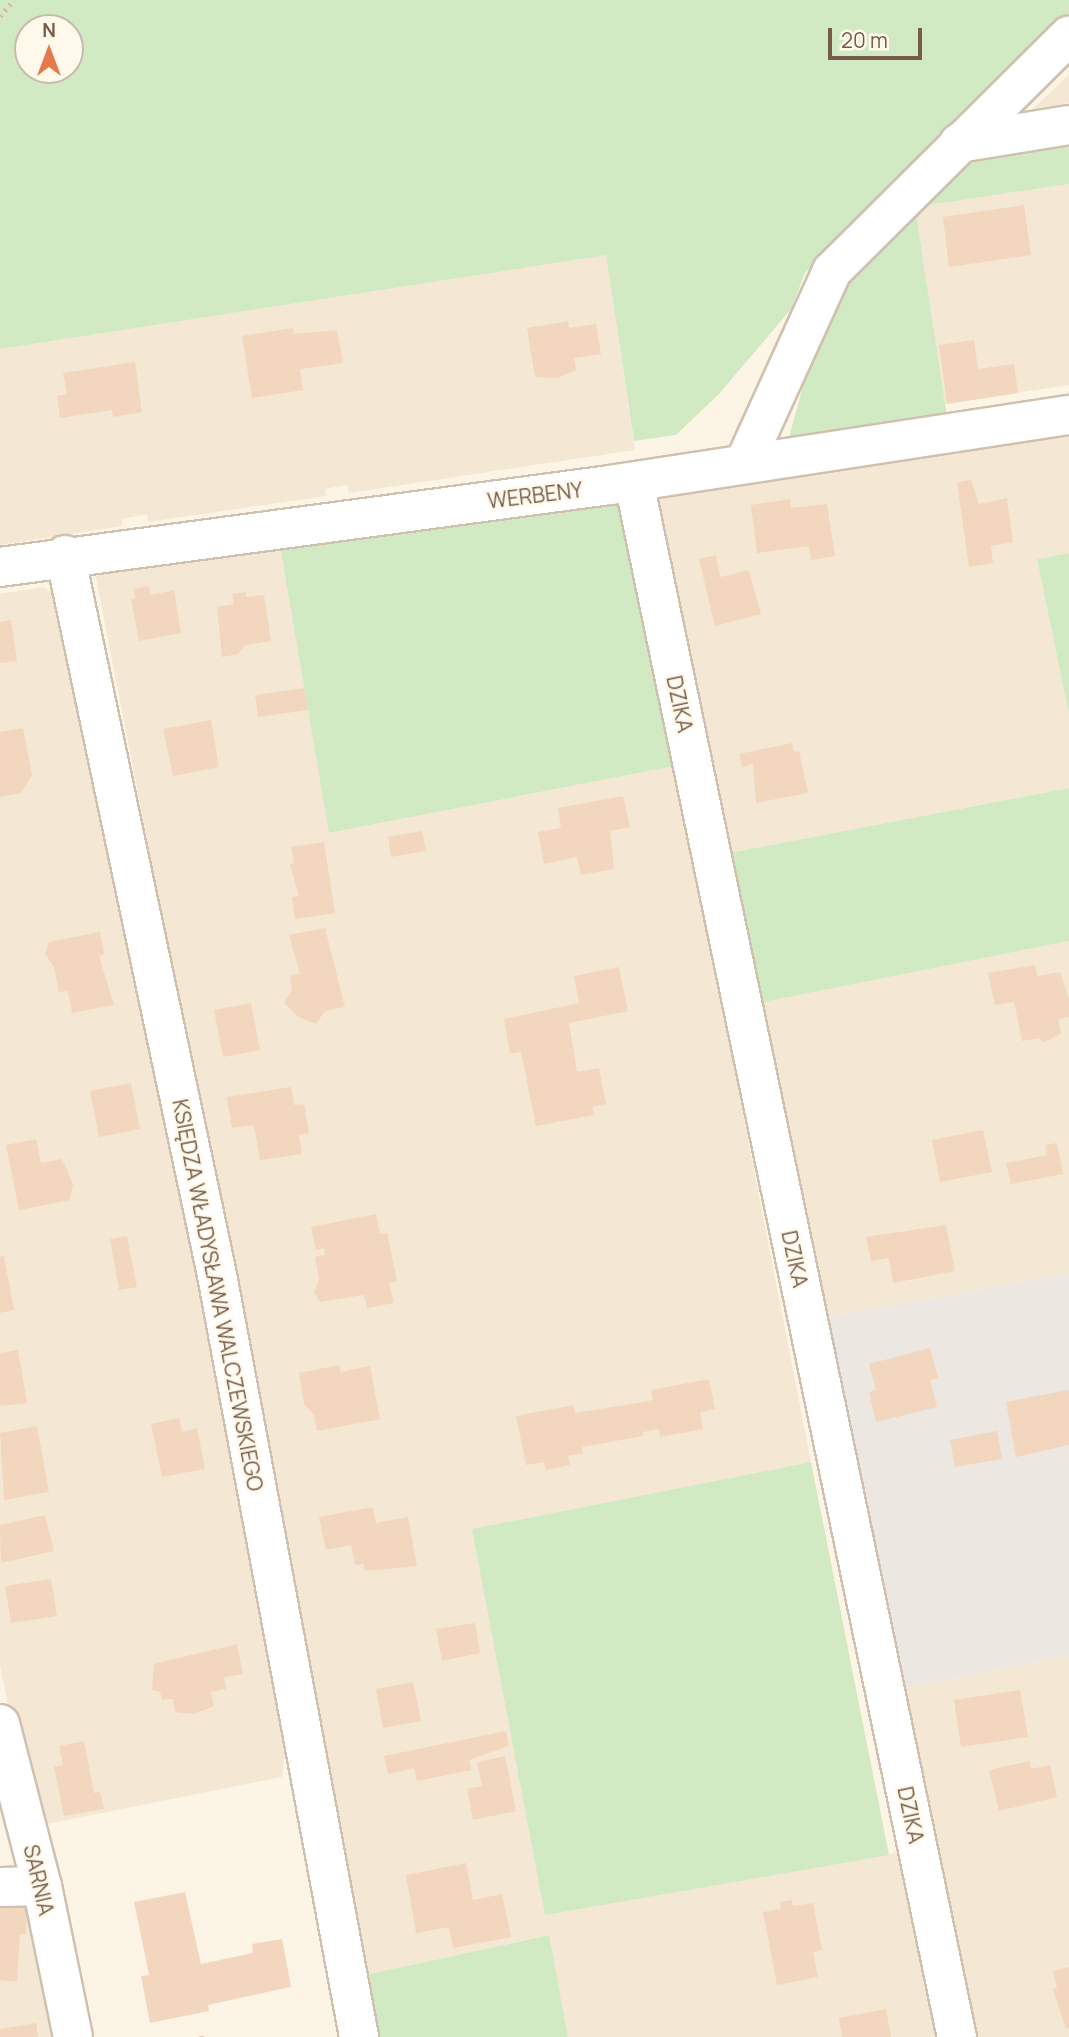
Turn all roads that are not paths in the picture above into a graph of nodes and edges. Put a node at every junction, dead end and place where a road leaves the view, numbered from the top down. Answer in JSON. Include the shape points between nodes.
{"nodes":[{"id":1,"x":1069,"y":36,"type":"edge"},
{"id":2,"x":1069,"y":125,"type":"edge"},
{"id":3,"x":959,"y":143,"type":"junction"},
{"id":4,"x":1069,"y":415,"type":"edge"},
{"id":5,"x":744,"y":464,"type":"junction"},
{"id":6,"x":634,"y":482,"type":"junction"},
{"id":7,"x":65,"y":555,"type":"junction"},
{"id":8,"x":0,"y":567,"type":"edge"},
{"id":9,"x":0,"y":1724,"type":"edge"},
{"id":10,"x":42,"y":1886,"type":"junction"},
{"id":11,"x":0,"y":1887,"type":"edge"},
{"id":12,"x":73,"y":2037,"type":"edge"},
{"id":13,"x":359,"y":2037,"type":"edge"},
{"id":14,"x":957,"y":2037,"type":"edge"}],
"edges":[{"from":1,"to":3,"type":"street"},
{"from":2,"to":3,"type":"street"},
{"from":3,"to":5,"type":"street","via":[[832,271]]},
{"from":4,"to":5,"type":"street","name":"WERBENY"},
{"from":5,"to":6,"type":"street","name":"WERBENY"},
{"from":6,"to":7,"type":"street","name":"WERBENY"},
{"from":6,"to":14,"type":"street","name":"DZIKA"},
{"from":7,"to":8,"type":"street","name":"WERBENY"},
{"from":7,"to":13,"type":"street","name":"KSIĘDZA WŁADYSŁAWA WALCZEWSKIEGO","via":[[217,1275]]},
{"from":9,"to":10,"type":"street","name":"SARNIA"},
{"from":10,"to":11,"type":"street"},
{"from":10,"to":12,"type":"street","name":"SARNIA"}]}
